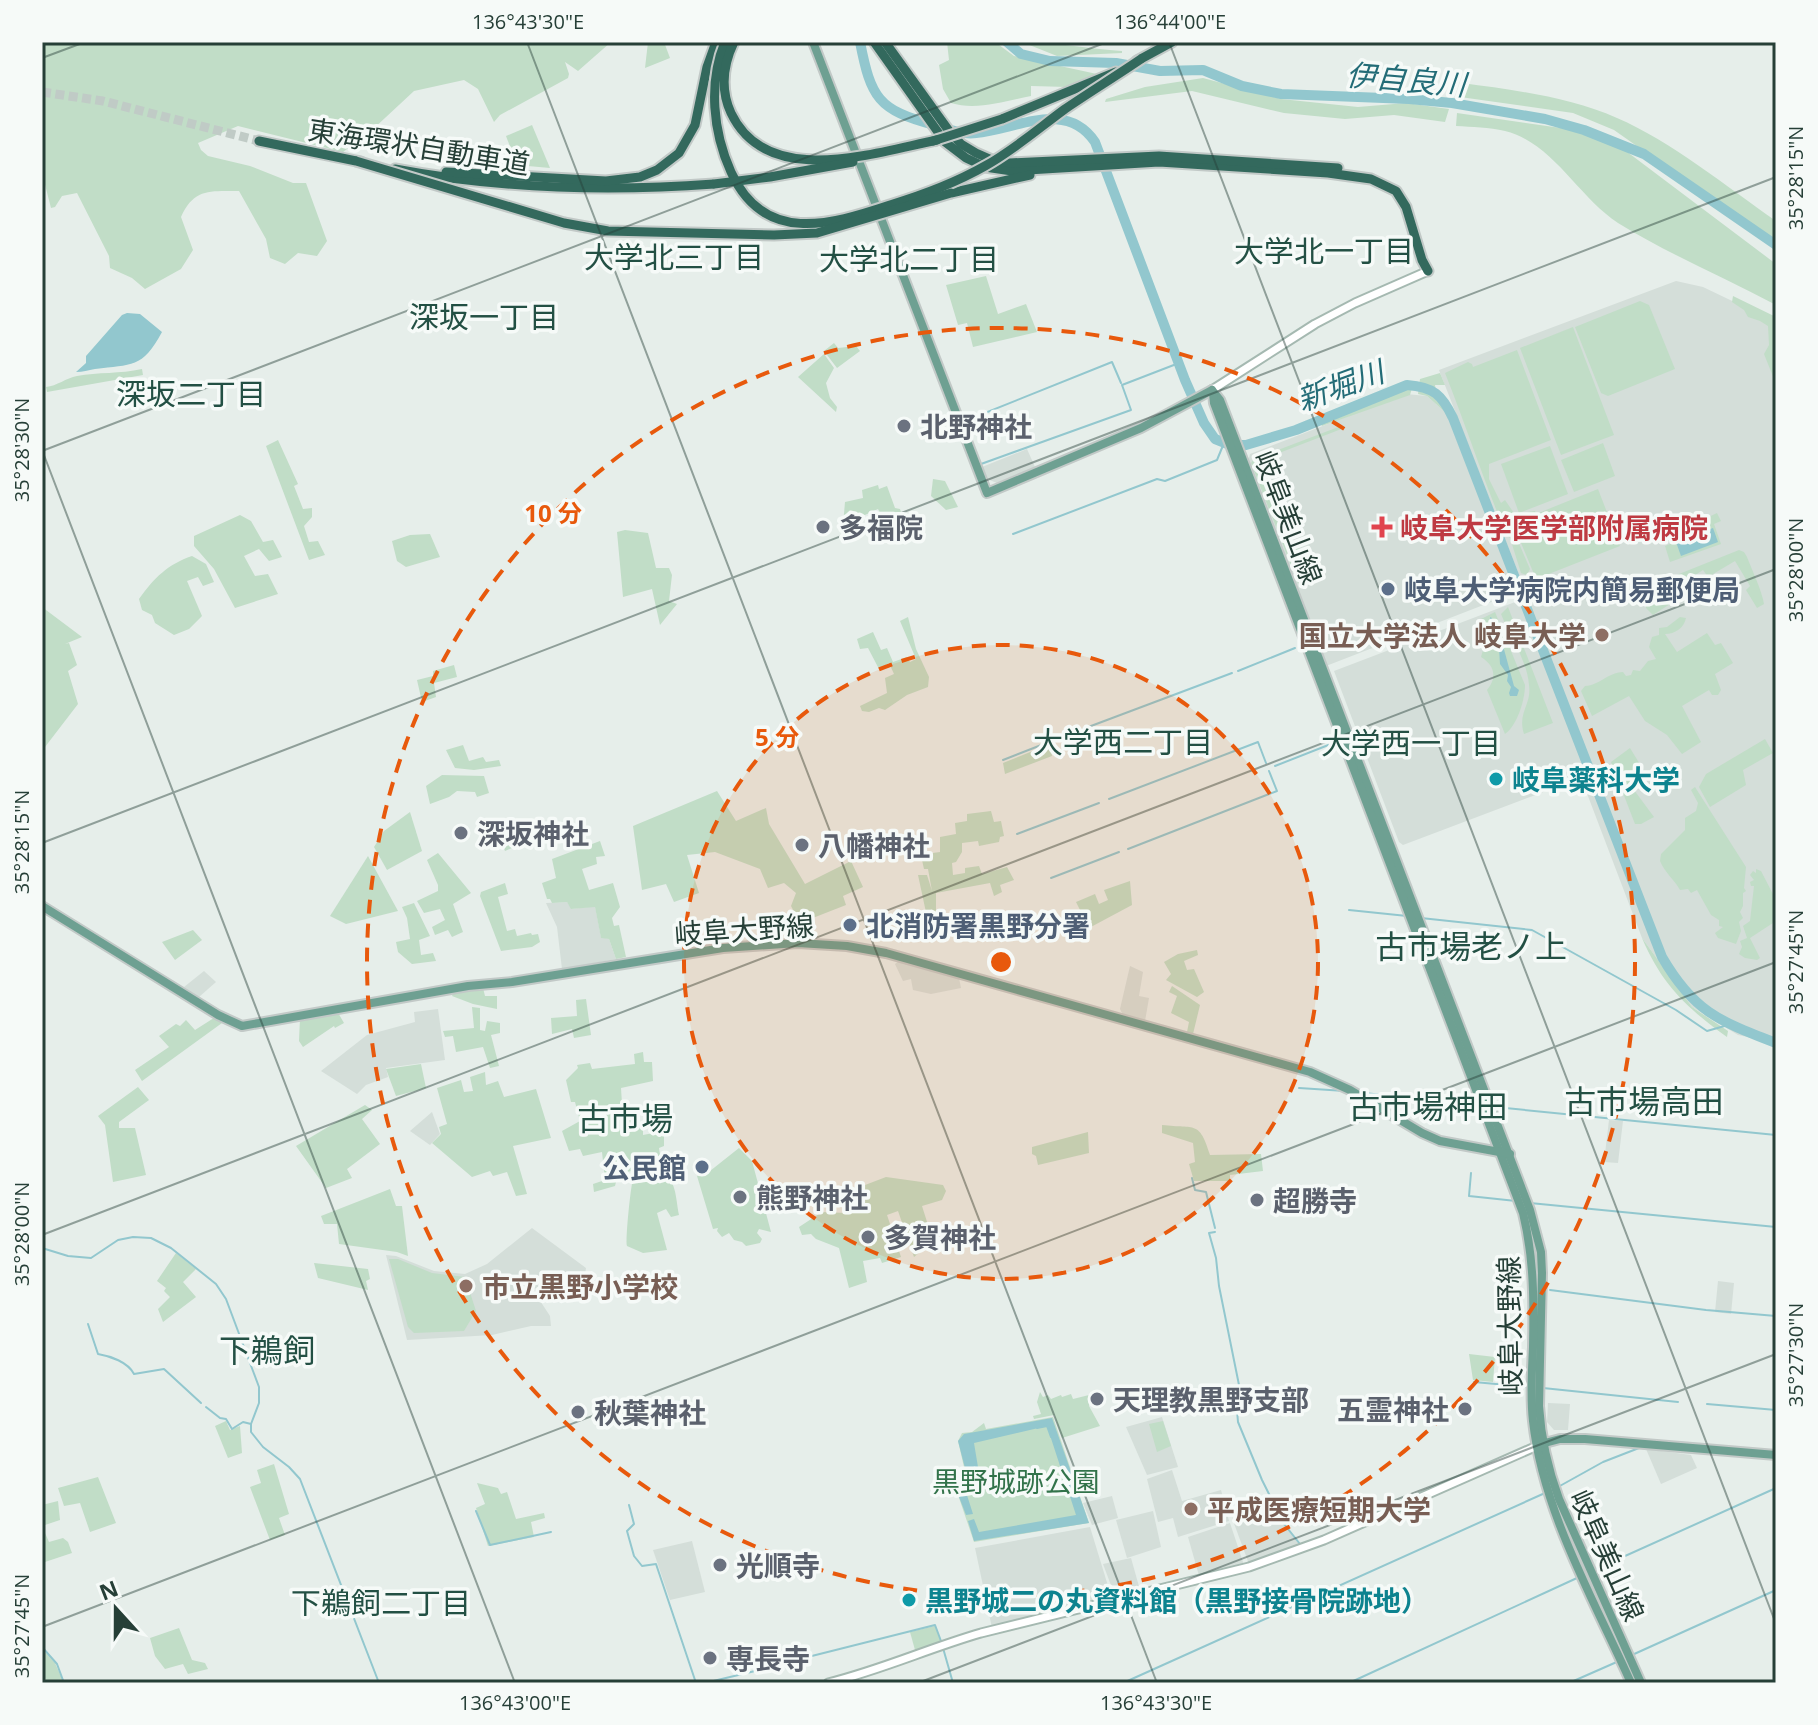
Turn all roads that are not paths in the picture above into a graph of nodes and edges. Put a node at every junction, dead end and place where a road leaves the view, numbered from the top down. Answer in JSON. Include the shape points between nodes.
{"nodes":[{"id":1,"x":716,"y":42,"type":"edge"},
{"id":2,"x":725,"y":42,"type":"edge"},
{"id":3,"x":734,"y":42,"type":"edge"},
{"id":4,"x":813,"y":42,"type":"edge"},
{"id":5,"x":874,"y":42,"type":"edge"},
{"id":6,"x":885,"y":42,"type":"edge"},
{"id":7,"x":1172,"y":42,"type":"edge"},
{"id":8,"x":1141,"y":59,"type":"junction"},
{"id":9,"x":922,"y":101,"type":"junction"},
{"id":10,"x":259,"y":141,"type":"tunnel mouth"},
{"id":11,"x":941,"y":141,"type":"junction"},
{"id":12,"x":356,"y":161,"type":"junction"},
{"id":13,"x":1090,"y":162,"type":"junction"},
{"id":14,"x":390,"y":168,"type":"junction"},
{"id":15,"x":1056,"y":169,"type":"junction"},
{"id":16,"x":1428,"y":271,"type":"joint"},
{"id":17,"x":1212,"y":390,"type":"junction"},
{"id":18,"x":42,"y":906,"type":"edge"},
{"id":19,"x":1506,"y":1154,"type":"junction"},
{"id":20,"x":1540,"y":1444,"type":"junction"},
{"id":21,"x":1776,"y":1455,"type":"edge"},
{"id":22,"x":828,"y":1683,"type":"edge"},
{"id":23,"x":1631,"y":1683,"type":"edge"},
{"id":24,"x":1641,"y":1683,"type":"edge"}],
"edges":[{"from":1,"to":14,"type":"highway","via":[[688,138],[669,162],[640,177],[587,180]]},
{"from":2,"to":8,"type":"highway","bridge":true,"via":[[714,80],[723,155],[755,206],[782,221],[804,225],[843,220],[966,176]]},
{"from":3,"to":11,"type":"highway","bridge":true,"via":[[724,75],[727,103],[742,132],[772,153],[824,160]]},
{"from":4,"to":17,"type":"main road","via":[[987,493],[1141,428]]},
{"from":5,"to":9,"type":"highway"},
{"from":6,"to":9,"type":"highway"},
{"from":7,"to":8,"type":"highway","name":"東海環状自動車道"},
{"from":8,"to":11,"type":"highway","name":"東海環状自動車道","bridge":true},
{"from":9,"to":11,"type":"highway"},
{"from":9,"to":13,"type":"highway","via":[[961,144],[992,160]]},
{"from":10,"to":12,"type":"highway","name":"東海環状自動車道"},
{"from":11,"to":14,"type":"highway","name":"東海環状自動車道","bridge":true,"via":[[797,173],[654,188],[518,186]]},
{"from":11,"to":15,"type":"highway","via":[[985,167]]},
{"from":12,"to":14,"type":"highway","name":"東海環状自動車道","bridge":true},
{"from":12,"to":15,"type":"highway","bridge":true,"via":[[564,223],[608,231],[774,235],[817,233]]},
{"from":13,"to":15,"type":"highway"},
{"from":13,"to":16,"type":"highway","via":[[1199,157],[1373,173],[1402,189],[1411,205]]},
{"from":16,"to":17,"type":"main road","via":[[1315,324]]},
{"from":17,"to":19,"type":"main road","name":"岐阜美山線"},
{"from":18,"to":19,"type":"main road","name":"岐阜大野線","via":[[228,1021],[248,1026],[723,948],[798,943],[886,953],[1310,1072],[1430,1137]]},
{"from":19,"to":20,"type":"main road","name":"岐阜大野線","via":[[1541,1252]]},
{"from":20,"to":21,"type":"main road","via":[[1585,1439]]},
{"from":20,"to":22,"type":"main road","via":[[1324,1540],[1249,1567],[960,1639]]},
{"from":20,"to":23,"type":"main road","name":"岐阜美山線","via":[[1548,1492]]},
{"from":20,"to":24,"type":"main road","name":"岐阜美山線"}]}
